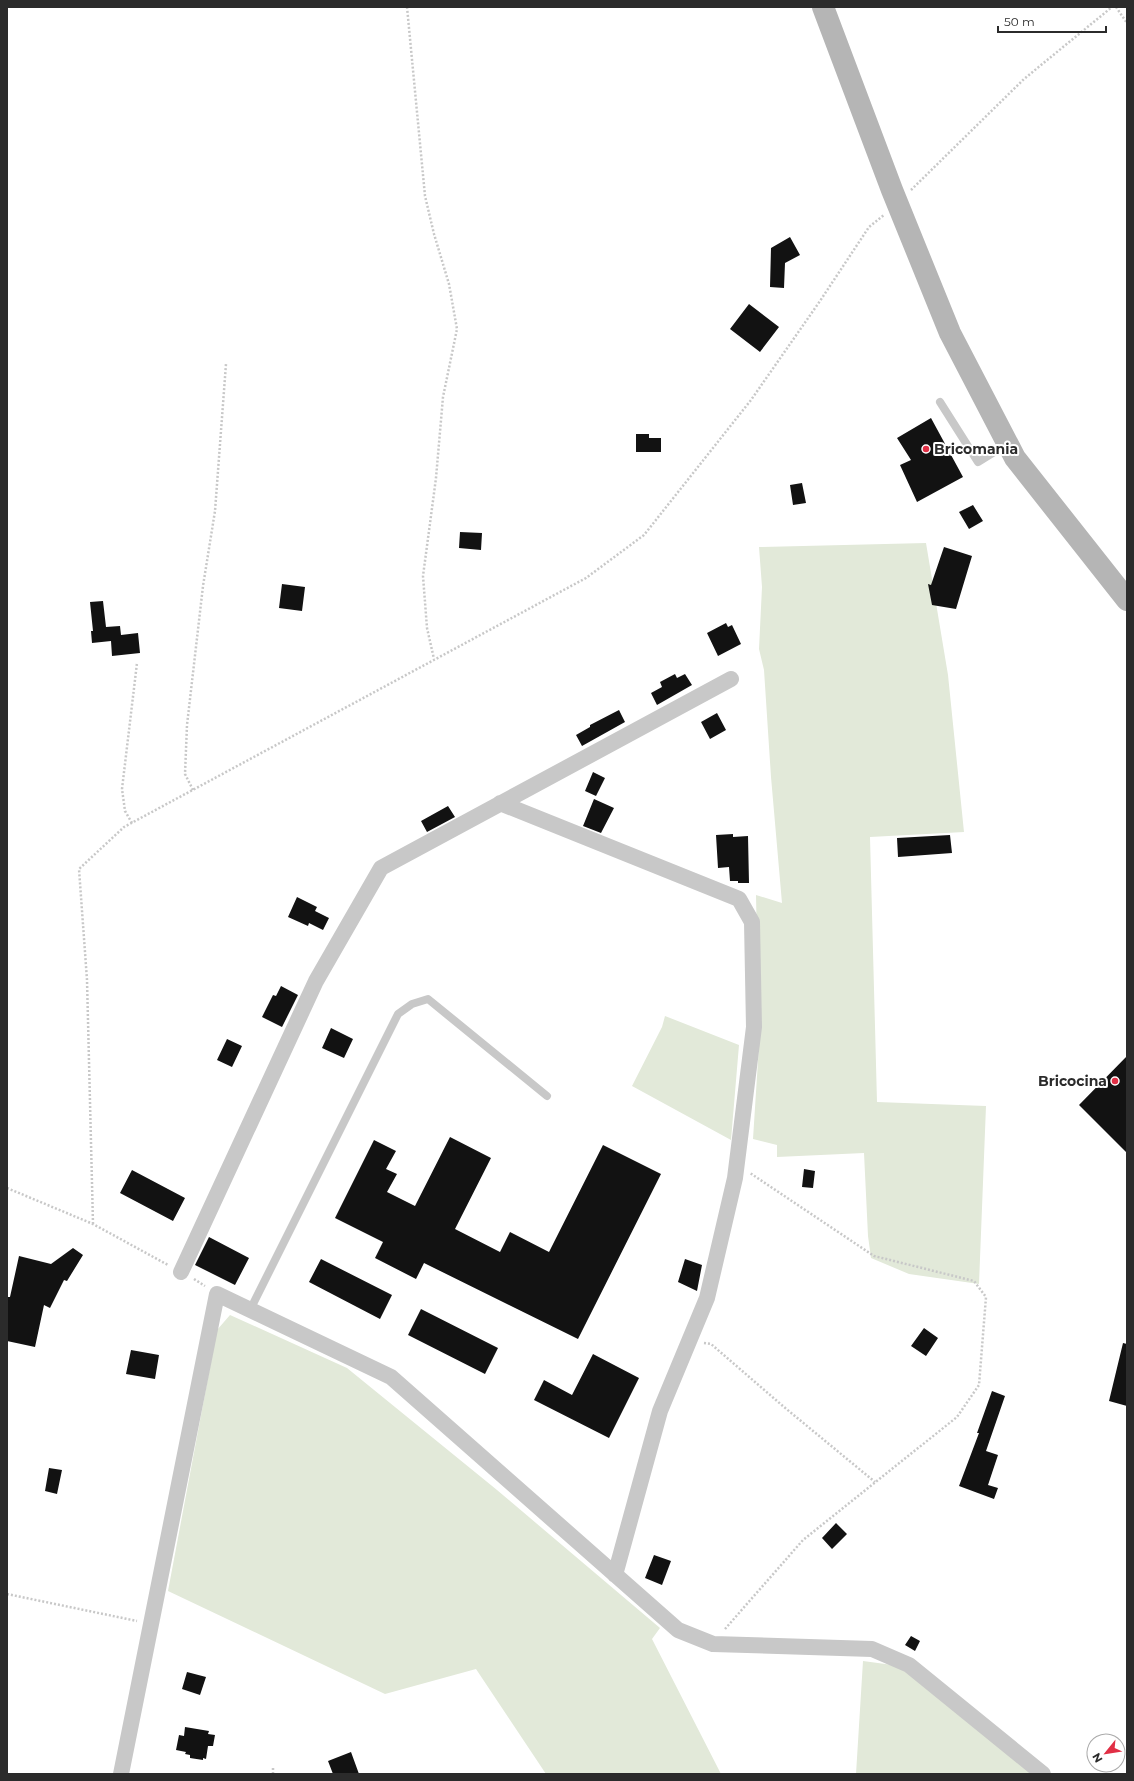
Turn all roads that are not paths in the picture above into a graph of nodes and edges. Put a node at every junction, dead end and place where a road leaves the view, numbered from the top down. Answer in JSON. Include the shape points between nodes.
{"nodes":[{"id":1,"x":823,"y":7,"type":"edge"},
{"id":2,"x":940,"y":402,"type":"dead end"},
{"id":3,"x":1007,"y":444,"type":"junction"},
{"id":4,"x":1127,"y":600,"type":"edge"},
{"id":5,"x":731,"y":679,"type":"dead end"},
{"id":6,"x":500,"y":803,"type":"junction"},
{"id":7,"x":546,"y":1096,"type":"dead end"},
{"id":8,"x":181,"y":1272,"type":"road end"},
{"id":9,"x":250,"y":1310,"type":"junction"},
{"id":10,"x":615,"y":1575,"type":"junction"},
{"id":11,"x":121,"y":1774,"type":"edge"},
{"id":12,"x":1043,"y":1774,"type":"edge"}],
"edges":[{"from":1,"to":3,"type":"main road","via":[[897,203],[950,333]]},
{"from":2,"to":3,"type":"lane","via":[[978,462]]},
{"from":3,"to":4,"type":"main road","via":[[1015,458]]},
{"from":5,"to":6,"type":"street"},
{"from":6,"to":8,"type":"street","via":[[381,868],[316,981]]},
{"from":6,"to":10,"type":"street","via":[[739,898],[752,922],[754,1027],[735,1178],[707,1298],[660,1411]]},
{"from":7,"to":9,"type":"lane","via":[[428,1000],[412,1004],[398,1014]]},
{"from":9,"to":10,"type":"street","via":[[391,1377]]},
{"from":9,"to":11,"type":"street","via":[[217,1294]]},
{"from":10,"to":12,"type":"street","via":[[678,1630],[713,1644],[872,1649],[909,1665]]}]}
